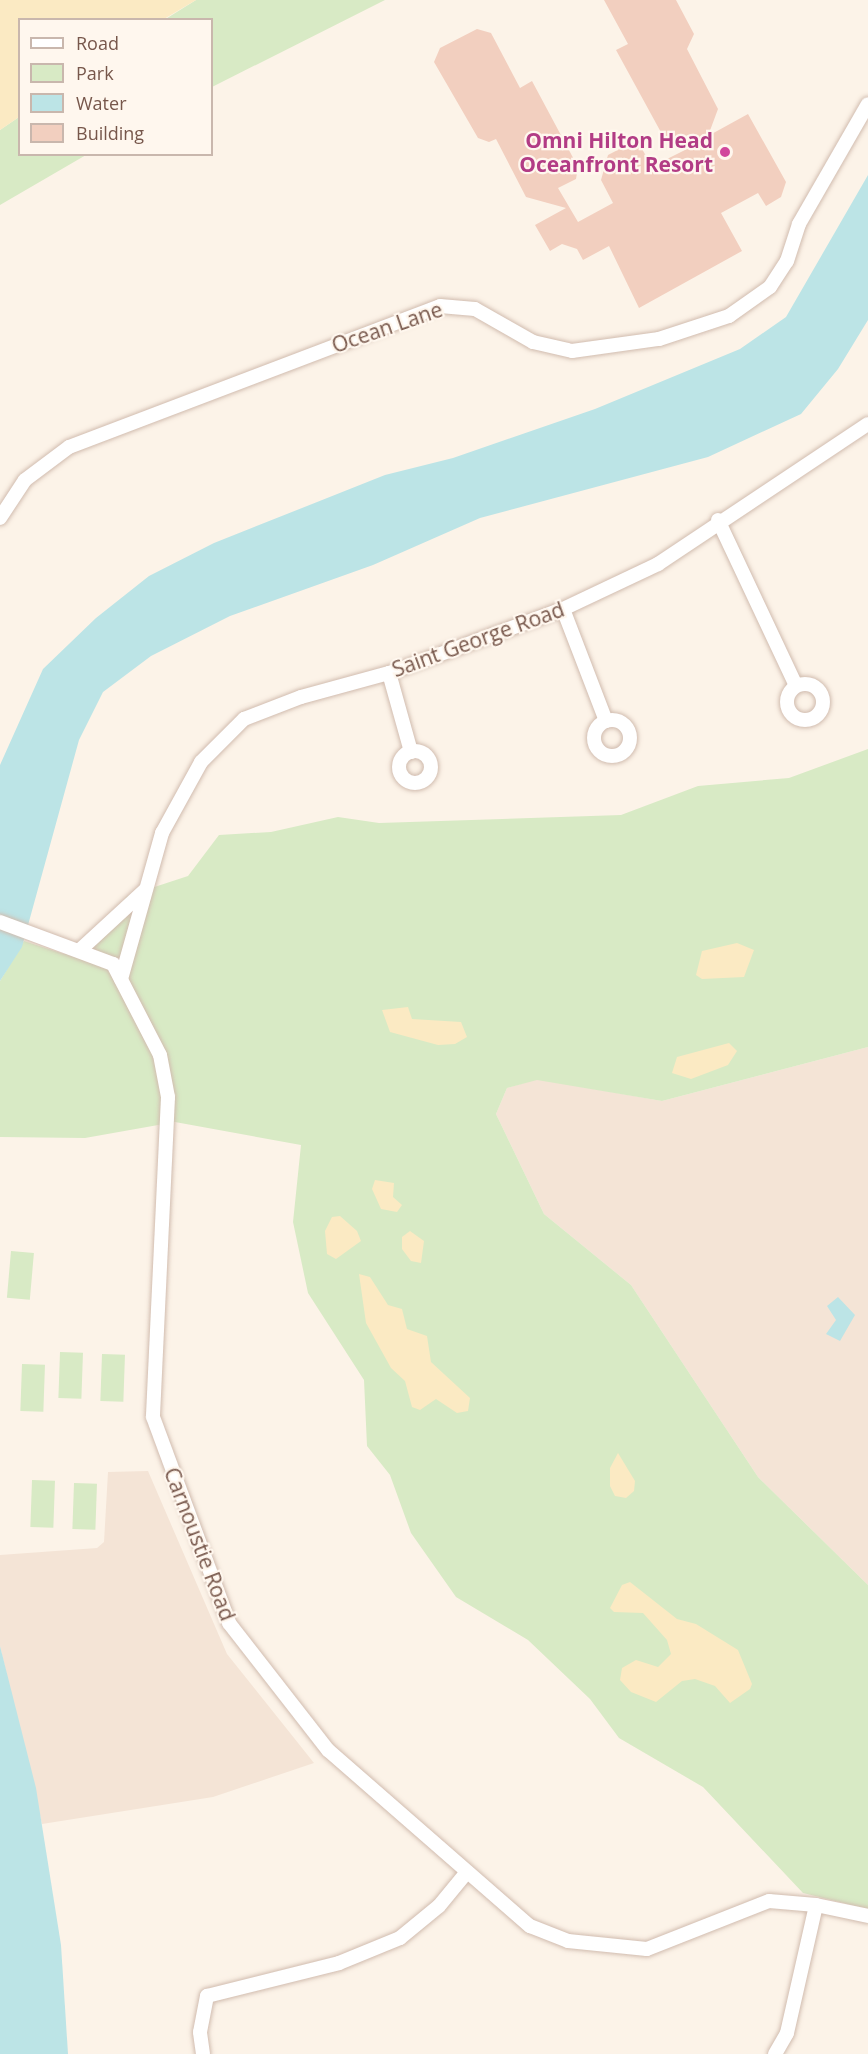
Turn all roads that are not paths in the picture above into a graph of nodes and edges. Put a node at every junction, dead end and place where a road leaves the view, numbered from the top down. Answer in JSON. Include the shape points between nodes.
{"nodes":[{"id":1,"x":868,"y":104,"type":"edge"},
{"id":2,"x":868,"y":424,"type":"edge"},
{"id":3,"x":0,"y":518,"type":"edge"},
{"id":4,"x":718,"y":520,"type":"junction"},
{"id":5,"x":562,"y":609,"type":"junction"},
{"id":6,"x":389,"y":673,"type":"junction"},
{"id":7,"x":796,"y":686,"type":"dead end"},
{"id":8,"x":606,"y":721,"type":"dead end"},
{"id":9,"x":411,"y":752,"type":"dead end"},
{"id":10,"x":146,"y":888,"type":"junction"},
{"id":11,"x":0,"y":922,"type":"edge"},
{"id":12,"x":80,"y":950,"type":"junction"},
{"id":13,"x":122,"y":979,"type":"junction"},
{"id":14,"x":467,"y":1872,"type":"junction"},
{"id":15,"x":816,"y":1905,"type":"junction"},
{"id":16,"x":868,"y":1916,"type":"edge"},
{"id":17,"x":203,"y":2054,"type":"edge"},
{"id":18,"x":775,"y":2054,"type":"edge"}],
"edges":[{"from":1,"to":3,"type":"street","name":"Ocean Lane","via":[[799,224],[787,261],[770,286],[729,316],[659,339],[572,351],[533,342],[475,309],[440,306],[69,447],[25,480]]},
{"from":2,"to":4,"type":"street","name":"Saint George Road"},
{"from":4,"to":5,"type":"street","name":"Saint George Road","via":[[658,564]]},
{"from":4,"to":7,"type":"street"},
{"from":5,"to":6,"type":"street","name":"Saint George Road"},
{"from":5,"to":8,"type":"street"},
{"from":6,"to":9,"type":"street"},
{"from":6,"to":10,"type":"street","name":"Saint George Road","via":[[301,697],[244,719],[201,762],[162,833]]},
{"from":10,"to":12,"type":"street"},
{"from":10,"to":13,"type":"street","name":"Saint George Road"},
{"from":11,"to":12,"type":"street","name":"Carnoustie Road"},
{"from":12,"to":13,"type":"street","name":"Carnoustie Road","via":[[113,964]]},
{"from":13,"to":14,"type":"street","name":"Carnoustie Road","via":[[160,1055],[168,1097],[153,1417],[212,1585],[229,1623],[328,1749]]},
{"from":14,"to":15,"type":"street","name":"Carnoustie Road","via":[[530,1926],[568,1941],[636,1948],[647,1949],[769,1901]]},
{"from":14,"to":17,"type":"street","via":[[440,1906],[400,1938],[339,1963],[207,1996],[200,2032]]},
{"from":15,"to":16,"type":"street","name":"Carnoustie Road"},
{"from":15,"to":18,"type":"street","via":[[787,2033]]}]}
